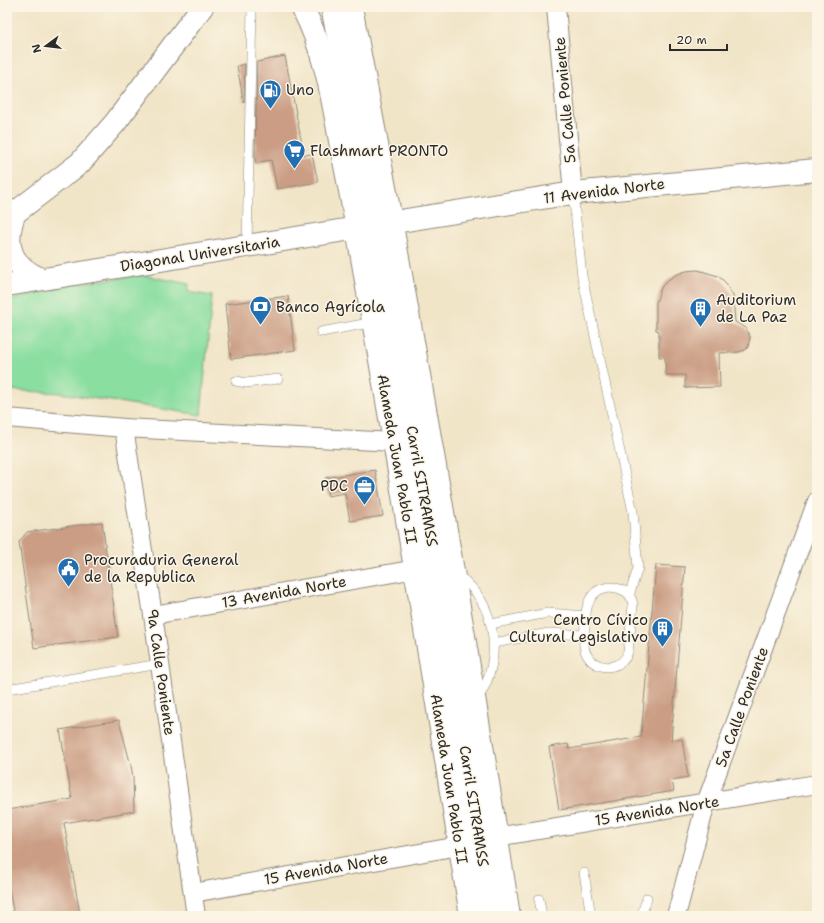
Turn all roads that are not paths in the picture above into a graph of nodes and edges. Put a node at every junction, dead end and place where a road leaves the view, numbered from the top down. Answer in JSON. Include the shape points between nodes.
{"nodes":[{"id":1,"x":202,"y":7,"type":"edge"},
{"id":2,"x":252,"y":7,"type":"edge"},
{"id":3,"x":302,"y":7,"type":"edge"},
{"id":4,"x":318,"y":7,"type":"edge"},
{"id":5,"x":332,"y":7,"type":"edge"},
{"id":6,"x":351,"y":7,"type":"edge"},
{"id":7,"x":556,"y":7,"type":"edge"},
{"id":8,"x":343,"y":59,"type":"junction"},
{"id":9,"x":817,"y":170,"type":"edge"},
{"id":10,"x":573,"y":193,"type":"junction"},
{"id":11,"x":10,"y":217,"type":"edge"},
{"id":12,"x":375,"y":226,"type":"junction"},
{"id":13,"x":247,"y":247,"type":"junction"},
{"id":14,"x":41,"y":279,"type":"junction"},
{"id":15,"x":7,"y":285,"type":"edge"},
{"id":16,"x":374,"y":322,"type":"junction"},
{"id":17,"x":320,"y":332,"type":"dead end"},
{"id":18,"x":278,"y":379,"type":"dead end"},
{"id":19,"x":236,"y":381,"type":"dead end"},
{"id":20,"x":7,"y":418,"type":"edge"},
{"id":21,"x":124,"y":428,"type":"junction"},
{"id":22,"x":395,"y":442,"type":"junction"},
{"id":23,"x":817,"y":501,"type":"edge"},
{"id":24,"x":416,"y":569,"type":"junction"},
{"id":25,"x":453,"y":572,"type":"junction"},
{"id":26,"x":630,"y":593,"type":"junction"},
{"id":27,"x":153,"y":615,"type":"junction"},
{"id":28,"x":586,"y":616,"type":"junction"},
{"id":29,"x":491,"y":624,"type":"junction"},
{"id":30,"x":584,"y":635,"type":"junction"},
{"id":31,"x":494,"y":643,"type":"junction"},
{"id":32,"x":160,"y":664,"type":"junction"},
{"id":33,"x":7,"y":689,"type":"edge"},
{"id":34,"x":475,"y":702,"type":"junction"},
{"id":35,"x":817,"y":784,"type":"edge"},
{"id":36,"x":706,"y":803,"type":"junction"},
{"id":37,"x":496,"y":837,"type":"junction"},
{"id":38,"x":459,"y":846,"type":"junction"},
{"id":39,"x":584,"y":873,"type":"dead end"},
{"id":40,"x":193,"y":893,"type":"junction"},
{"id":41,"x":647,"y":898,"type":"dead end"},
{"id":42,"x":539,"y":899,"type":"dead end"},
{"id":43,"x":196,"y":916,"type":"edge"},
{"id":44,"x":471,"y":916,"type":"edge"},
{"id":45,"x":491,"y":916,"type":"edge"},
{"id":46,"x":509,"y":916,"type":"edge"},
{"id":47,"x":542,"y":916,"type":"edge"},
{"id":48,"x":591,"y":916,"type":"edge"},
{"id":49,"x":641,"y":916,"type":"edge"},
{"id":50,"x":676,"y":916,"type":"edge"}],
"edges":[{"from":1,"to":11,"type":"main road","via":[[115,123],[80,163]]},
{"from":2,"to":13,"type":"lane"},
{"from":3,"to":12,"type":"main road","name":"Alameda Juan Pablo II","via":[[321,54]]},
{"from":4,"to":8,"type":"main road","name":"Carril SITRAMSS"},
{"from":5,"to":8,"type":"main road","name":"Carril SITRAMSS"},
{"from":6,"to":12,"type":"main road","name":"Alameda Juan Pablo II"},
{"from":7,"to":10,"type":"street","name":"5a Calle Poniente"},
{"from":8,"to":12,"type":"main road","name":"Carril SITRAMSS"},
{"from":9,"to":10,"type":"main road","name":"11 Avenida Norte"},
{"from":10,"to":12,"type":"main road","name":"11 Avenida Norte"},
{"from":10,"to":26,"type":"lane","via":[[582,276],[633,512],[638,568]]},
{"from":11,"to":14,"type":"main road","via":[[9,241],[12,254],[29,274]]},
{"from":12,"to":13,"type":"main road","name":"Diagonal Universitaria"},
{"from":12,"to":16,"type":"main road","name":"Alameda Juan Pablo II"},
{"from":12,"to":25,"type":"main road","name":"Alameda Juan Pablo II"},
{"from":12,"to":45,"type":"main road","name":"Carril SITRAMSS","via":[[437,570]]},
{"from":13,"to":14,"type":"main road","name":"Diagonal Universitaria"},
{"from":14,"to":15,"type":"main road","name":"Diagonal Universitaria"},
{"from":16,"to":17,"type":"lane"},
{"from":16,"to":22,"type":"main road","name":"Alameda Juan Pablo II"},
{"from":18,"to":19,"type":"lane","via":[[246,383]]},
{"from":20,"to":21,"type":"street"},
{"from":21,"to":22,"type":"street"},
{"from":21,"to":27,"type":"street","name":"9a Calle Poniente"},
{"from":22,"to":24,"type":"main road","name":"Alameda Juan Pablo II"},
{"from":23,"to":36,"type":"street","name":"5a Calle Poniente"},
{"from":24,"to":27,"type":"street","name":"13 Avenida Norte"},
{"from":24,"to":38,"type":"main road","name":"Alameda Juan Pablo II"},
{"from":25,"to":29,"type":"lane","via":[[477,593]]},
{"from":25,"to":34,"type":"main road","name":"Alameda Juan Pablo II"},
{"from":26,"to":28,"type":"lane","via":[[609,587],[598,591],[589,600]]},
{"from":26,"to":30,"type":"lane","via":[[633,606],[628,652],[623,661],[605,667],[598,666],[586,652]]},
{"from":27,"to":32,"type":"street","name":"9a Calle Poniente"},
{"from":28,"to":29,"type":"lane","via":[[548,613]]},
{"from":28,"to":30,"type":"lane"},
{"from":29,"to":31,"type":"lane"},
{"from":30,"to":31,"type":"lane","via":[[550,633]]},
{"from":31,"to":34,"type":"lane","via":[[490,674],[484,690]]},
{"from":32,"to":33,"type":"lane"},
{"from":32,"to":40,"type":"street","name":"9a Calle Poniente"},
{"from":34,"to":37,"type":"main road","name":"Alameda Juan Pablo II"},
{"from":35,"to":36,"type":"street","name":"15 Avenida Norte"},
{"from":36,"to":37,"type":"street","name":"15 Avenida Norte"},
{"from":36,"to":50,"type":"street","name":"5a Calle Poniente"},
{"from":37,"to":46,"type":"main road","name":"Alameda Juan Pablo II"},
{"from":38,"to":40,"type":"street","name":"15 Avenida Norte"},
{"from":38,"to":44,"type":"main road","name":"Alameda Juan Pablo II"},
{"from":39,"to":48,"type":"lane"},
{"from":40,"to":43,"type":"street","name":"9a Calle Poniente"},
{"from":41,"to":49,"type":"lane"},
{"from":42,"to":47,"type":"lane"}]}
